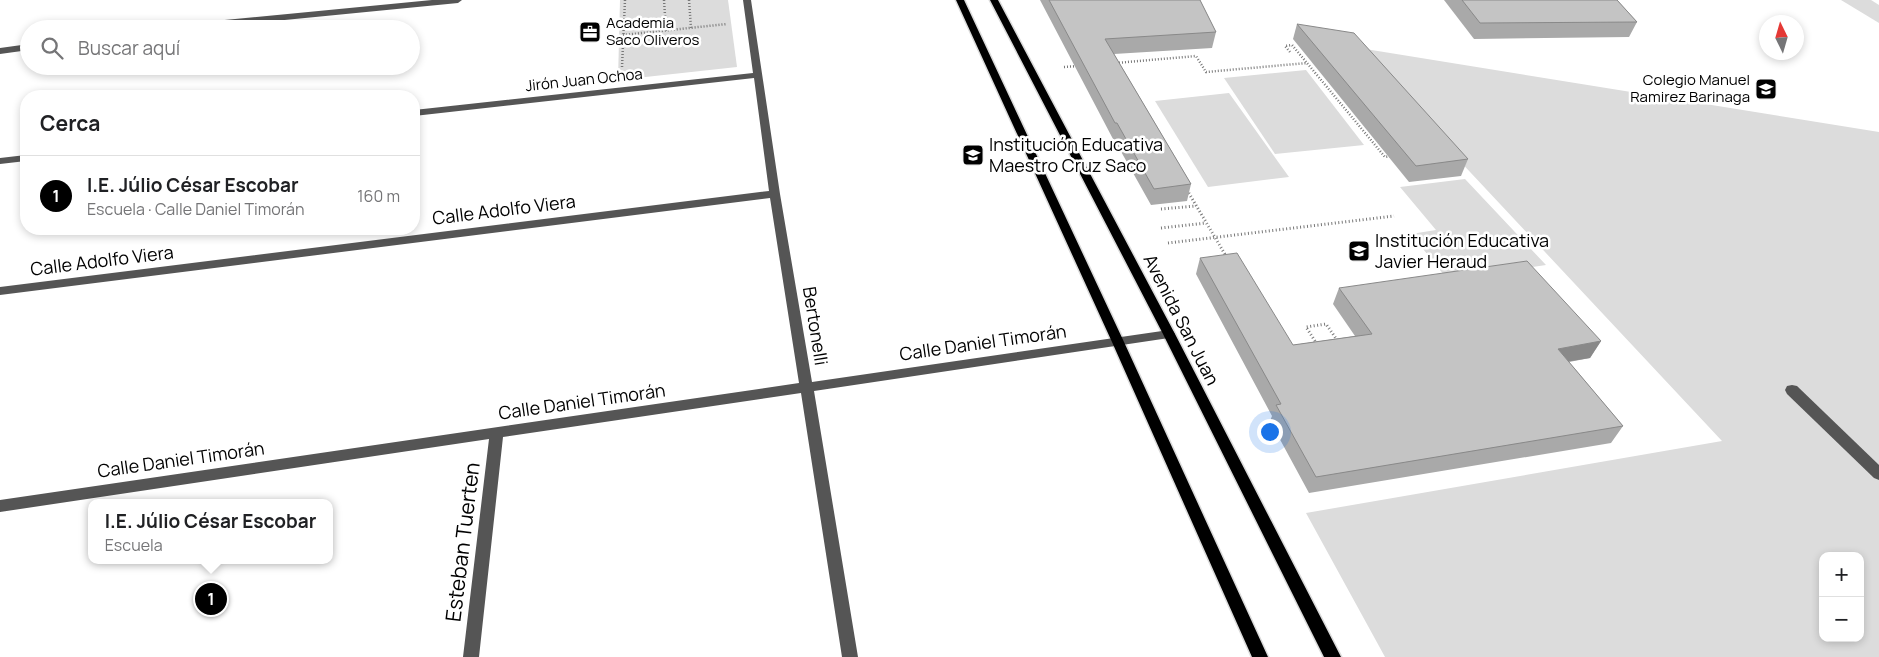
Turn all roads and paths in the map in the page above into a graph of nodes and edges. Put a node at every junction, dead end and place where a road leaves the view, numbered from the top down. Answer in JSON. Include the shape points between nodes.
{"nodes":[{"id":1,"x":458,"y":0,"type":"edge"},
{"id":2,"x":625,"y":0,"type":"edge"},
{"id":3,"x":664,"y":0,"type":"edge"},
{"id":4,"x":689,"y":0,"type":"edge"},
{"id":5,"x":747,"y":0,"type":"edge"},
{"id":6,"x":960,"y":0,"type":"edge"},
{"id":7,"x":994,"y":0,"type":"edge"},
{"id":8,"x":254,"y":20,"type":"edge"},
{"id":9,"x":728,"y":24,"type":"dead end"},
{"id":10,"x":691,"y":28,"type":"junction"},
{"id":11,"x":666,"y":30,"type":"junction"},
{"id":12,"x":623,"y":35,"type":"junction"},
{"id":13,"x":20,"y":48,"type":"edge"},
{"id":14,"x":0,"y":51,"type":"edge"},
{"id":15,"x":1290,"y":52,"type":"dead end"},
{"id":16,"x":1307,"y":63,"type":"junction"},
{"id":17,"x":1113,"y":64,"type":"edge"},
{"id":18,"x":1084,"y":66,"type":"edge"},
{"id":19,"x":1064,"y":67,"type":"dead end"},
{"id":20,"x":756,"y":75,"type":"junction"},
{"id":21,"x":620,"y":91,"type":"junction"},
{"id":22,"x":420,"y":112,"type":"edge"},
{"id":23,"x":1394,"y":156,"type":"edge"},
{"id":24,"x":20,"y":159,"type":"edge"},
{"id":25,"x":0,"y":161,"type":"edge"},
{"id":26,"x":1186,"y":189,"type":"edge"},
{"id":27,"x":775,"y":194,"type":"junction"},
{"id":28,"x":1196,"y":206,"type":"junction"},
{"id":29,"x":1161,"y":209,"type":"edge"},
{"id":30,"x":1394,"y":216,"type":"dead end"},
{"id":31,"x":1206,"y":223,"type":"junction"},
{"id":32,"x":1161,"y":228,"type":"dead end"},
{"id":33,"x":1215,"y":237,"type":"junction"},
{"id":34,"x":1168,"y":243,"type":"dead end"},
{"id":35,"x":1220,"y":261,"type":"edge"},
{"id":36,"x":0,"y":291,"type":"edge"},
{"id":37,"x":1169,"y":334,"type":"junction"},
{"id":38,"x":1337,"y":340,"type":"edge"},
{"id":39,"x":1118,"y":342,"type":"junction"},
{"id":40,"x":1321,"y":351,"type":"edge"},
{"id":41,"x":806,"y":388,"type":"junction"},
{"id":42,"x":1792,"y":390,"type":"dead end"},
{"id":43,"x":497,"y":433,"type":"junction"},
{"id":44,"x":1879,"y":474,"type":"edge"},
{"id":45,"x":0,"y":506,"type":"edge"},
{"id":46,"x":470,"y":657,"type":"edge"},
{"id":47,"x":850,"y":657,"type":"edge"},
{"id":48,"x":1260,"y":657,"type":"edge"},
{"id":49,"x":1333,"y":657,"type":"edge"}],
"edges":[{"from":1,"to":8,"type":"street"},
{"from":2,"to":12,"type":"path"},
{"from":3,"to":11,"type":"path"},
{"from":4,"to":10,"type":"path"},
{"from":5,"to":20,"type":"street","name":"Bertonelli"},
{"from":6,"to":39,"type":"main road"},
{"from":7,"to":37,"type":"main road","name":"Avenida San Juan"},
{"from":9,"to":10,"type":"path"},
{"from":10,"to":11,"type":"path"},
{"from":11,"to":12,"type":"path"},
{"from":12,"to":21,"type":"path"},
{"from":13,"to":14,"type":"street"},
{"from":15,"to":16,"type":"path","via":[[1285,46],[1292,45]]},
{"from":16,"to":17,"type":"path","via":[[1206,72],[1196,56]]},
{"from":16,"to":23,"type":"path","via":[[1385,157]]},
{"from":18,"to":19,"type":"path"},
{"from":20,"to":21,"type":"street","name":"Jirón Juan Ochoa"},
{"from":20,"to":27,"type":"street","name":"Bertonelli"},
{"from":21,"to":22,"type":"street","name":"Jirón Juan Ochoa"},
{"from":24,"to":25,"type":"street"},
{"from":26,"to":28,"type":"path"},
{"from":27,"to":36,"type":"street","name":"Calle Adolfo Viera"},
{"from":27,"to":41,"type":"street","name":"Bertonelli"},
{"from":28,"to":29,"type":"path"},
{"from":28,"to":31,"type":"path"},
{"from":30,"to":33,"type":"path"},
{"from":31,"to":32,"type":"path"},
{"from":31,"to":33,"type":"path"},
{"from":33,"to":34,"type":"path"},
{"from":33,"to":35,"type":"path","via":[[1228,260]]},
{"from":37,"to":39,"type":"street","name":"Calle Daniel Timorán"},
{"from":37,"to":49,"type":"main road","name":"Avenida San Juan"},
{"from":38,"to":40,"type":"path","via":[[1326,324],[1306,327]]},
{"from":39,"to":41,"type":"street","name":"Calle Daniel Timorán"},
{"from":39,"to":48,"type":"main road"},
{"from":41,"to":43,"type":"street","name":"Calle Daniel Timorán"},
{"from":41,"to":47,"type":"street","name":"Bertonelli"},
{"from":42,"to":44,"type":"street"},
{"from":43,"to":45,"type":"street","name":"Calle Daniel Timorán"},
{"from":43,"to":46,"type":"street","name":"Esteban Tuerten"}]}
